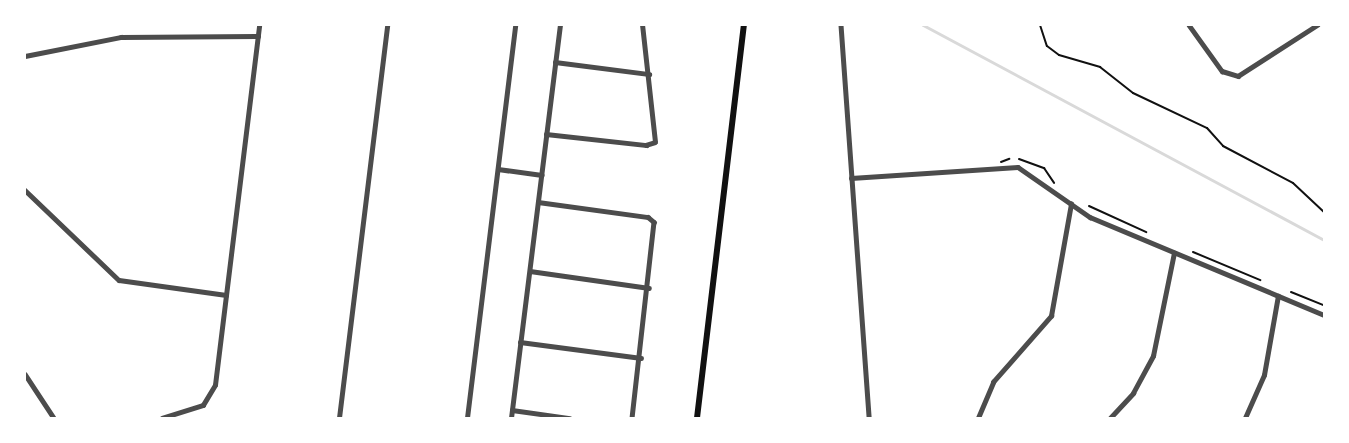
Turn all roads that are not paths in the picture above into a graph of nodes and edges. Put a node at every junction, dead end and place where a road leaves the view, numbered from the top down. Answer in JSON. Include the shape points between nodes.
{"nodes":[{"id":1,"x":259,"y":25,"type":"edge"},
{"id":2,"x":387,"y":25,"type":"edge"},
{"id":3,"x":515,"y":25,"type":"edge"},
{"id":4,"x":560,"y":25,"type":"edge"},
{"id":5,"x":642,"y":25,"type":"edge"},
{"id":6,"x":744,"y":25,"type":"edge"},
{"id":7,"x":841,"y":25,"type":"edge"},
{"id":8,"x":1189,"y":25,"type":"edge"},
{"id":9,"x":1316,"y":25,"type":"edge"},
{"id":10,"x":258,"y":36,"type":"junction"},
{"id":11,"x":25,"y":56,"type":"edge"},
{"id":12,"x":555,"y":62,"type":"junction"},
{"id":13,"x":648,"y":74,"type":"junction"},
{"id":14,"x":546,"y":134,"type":"junction"},
{"id":15,"x":498,"y":170,"type":"junction"},
{"id":16,"x":542,"y":175,"type":"junction"},
{"id":17,"x":851,"y":178,"type":"junction"},
{"id":18,"x":25,"y":190,"type":"edge"},
{"id":19,"x":538,"y":202,"type":"junction"},
{"id":20,"x":1071,"y":204,"type":"junction"},
{"id":21,"x":1174,"y":253,"type":"junction"},
{"id":22,"x":530,"y":271,"type":"junction"},
{"id":23,"x":648,"y":288,"type":"junction"},
{"id":24,"x":226,"y":296,"type":"junction"},
{"id":25,"x":1278,"y":296,"type":"junction"},
{"id":26,"x":1324,"y":315,"type":"edge"},
{"id":27,"x":520,"y":342,"type":"junction"},
{"id":28,"x":641,"y":358,"type":"junction"},
{"id":29,"x":25,"y":374,"type":"edge"},
{"id":30,"x":512,"y":410,"type":"junction"},
{"id":31,"x":54,"y":418,"type":"edge"},
{"id":32,"x":162,"y":418,"type":"edge"},
{"id":33,"x":339,"y":418,"type":"edge"},
{"id":34,"x":467,"y":418,"type":"edge"},
{"id":35,"x":511,"y":418,"type":"edge"},
{"id":36,"x":569,"y":418,"type":"edge"},
{"id":37,"x":632,"y":418,"type":"edge"},
{"id":38,"x":697,"y":418,"type":"edge"},
{"id":39,"x":869,"y":418,"type":"edge"},
{"id":40,"x":978,"y":418,"type":"edge"},
{"id":41,"x":1110,"y":418,"type":"edge"},
{"id":42,"x":1245,"y":418,"type":"edge"}],
"edges":[{"from":1,"to":10,"type":"street"},
{"from":2,"to":33,"type":"street"},
{"from":3,"to":15,"type":"street"},
{"from":4,"to":12,"type":"street"},
{"from":5,"to":13,"type":"street"},
{"from":6,"to":38,"type":"main road"},
{"from":7,"to":17,"type":"street"},
{"from":8,"to":9,"type":"street","via":[[1222,71],[1238,76]]},
{"from":10,"to":11,"type":"street","via":[[121,37]]},
{"from":10,"to":24,"type":"street"},
{"from":12,"to":13,"type":"street"},
{"from":12,"to":14,"type":"street"},
{"from":13,"to":14,"type":"street","via":[[656,137],[652,144]]},
{"from":14,"to":16,"type":"street"},
{"from":15,"to":16,"type":"street"},
{"from":15,"to":34,"type":"street"},
{"from":16,"to":19,"type":"street"},
{"from":17,"to":20,"type":"street","via":[[1000,166],[1024,169]]},
{"from":17,"to":39,"type":"street"},
{"from":18,"to":24,"type":"street","via":[[119,280]]},
{"from":19,"to":22,"type":"street"},
{"from":19,"to":23,"type":"street","via":[[651,218],[656,229]]},
{"from":20,"to":21,"type":"street"},
{"from":20,"to":40,"type":"street","via":[[1051,316],[993,382]]},
{"from":21,"to":25,"type":"street"},
{"from":21,"to":41,"type":"street","via":[[1153,356],[1133,393]]},
{"from":22,"to":23,"type":"street"},
{"from":22,"to":27,"type":"street"},
{"from":23,"to":28,"type":"street"},
{"from":24,"to":32,"type":"street","via":[[211,397],[197,409]]},
{"from":25,"to":26,"type":"street"},
{"from":25,"to":42,"type":"street","via":[[1264,375]]},
{"from":27,"to":28,"type":"street"},
{"from":27,"to":30,"type":"street"},
{"from":28,"to":37,"type":"street"},
{"from":29,"to":31,"type":"street"},
{"from":30,"to":35,"type":"street"},
{"from":30,"to":36,"type":"street"}]}
